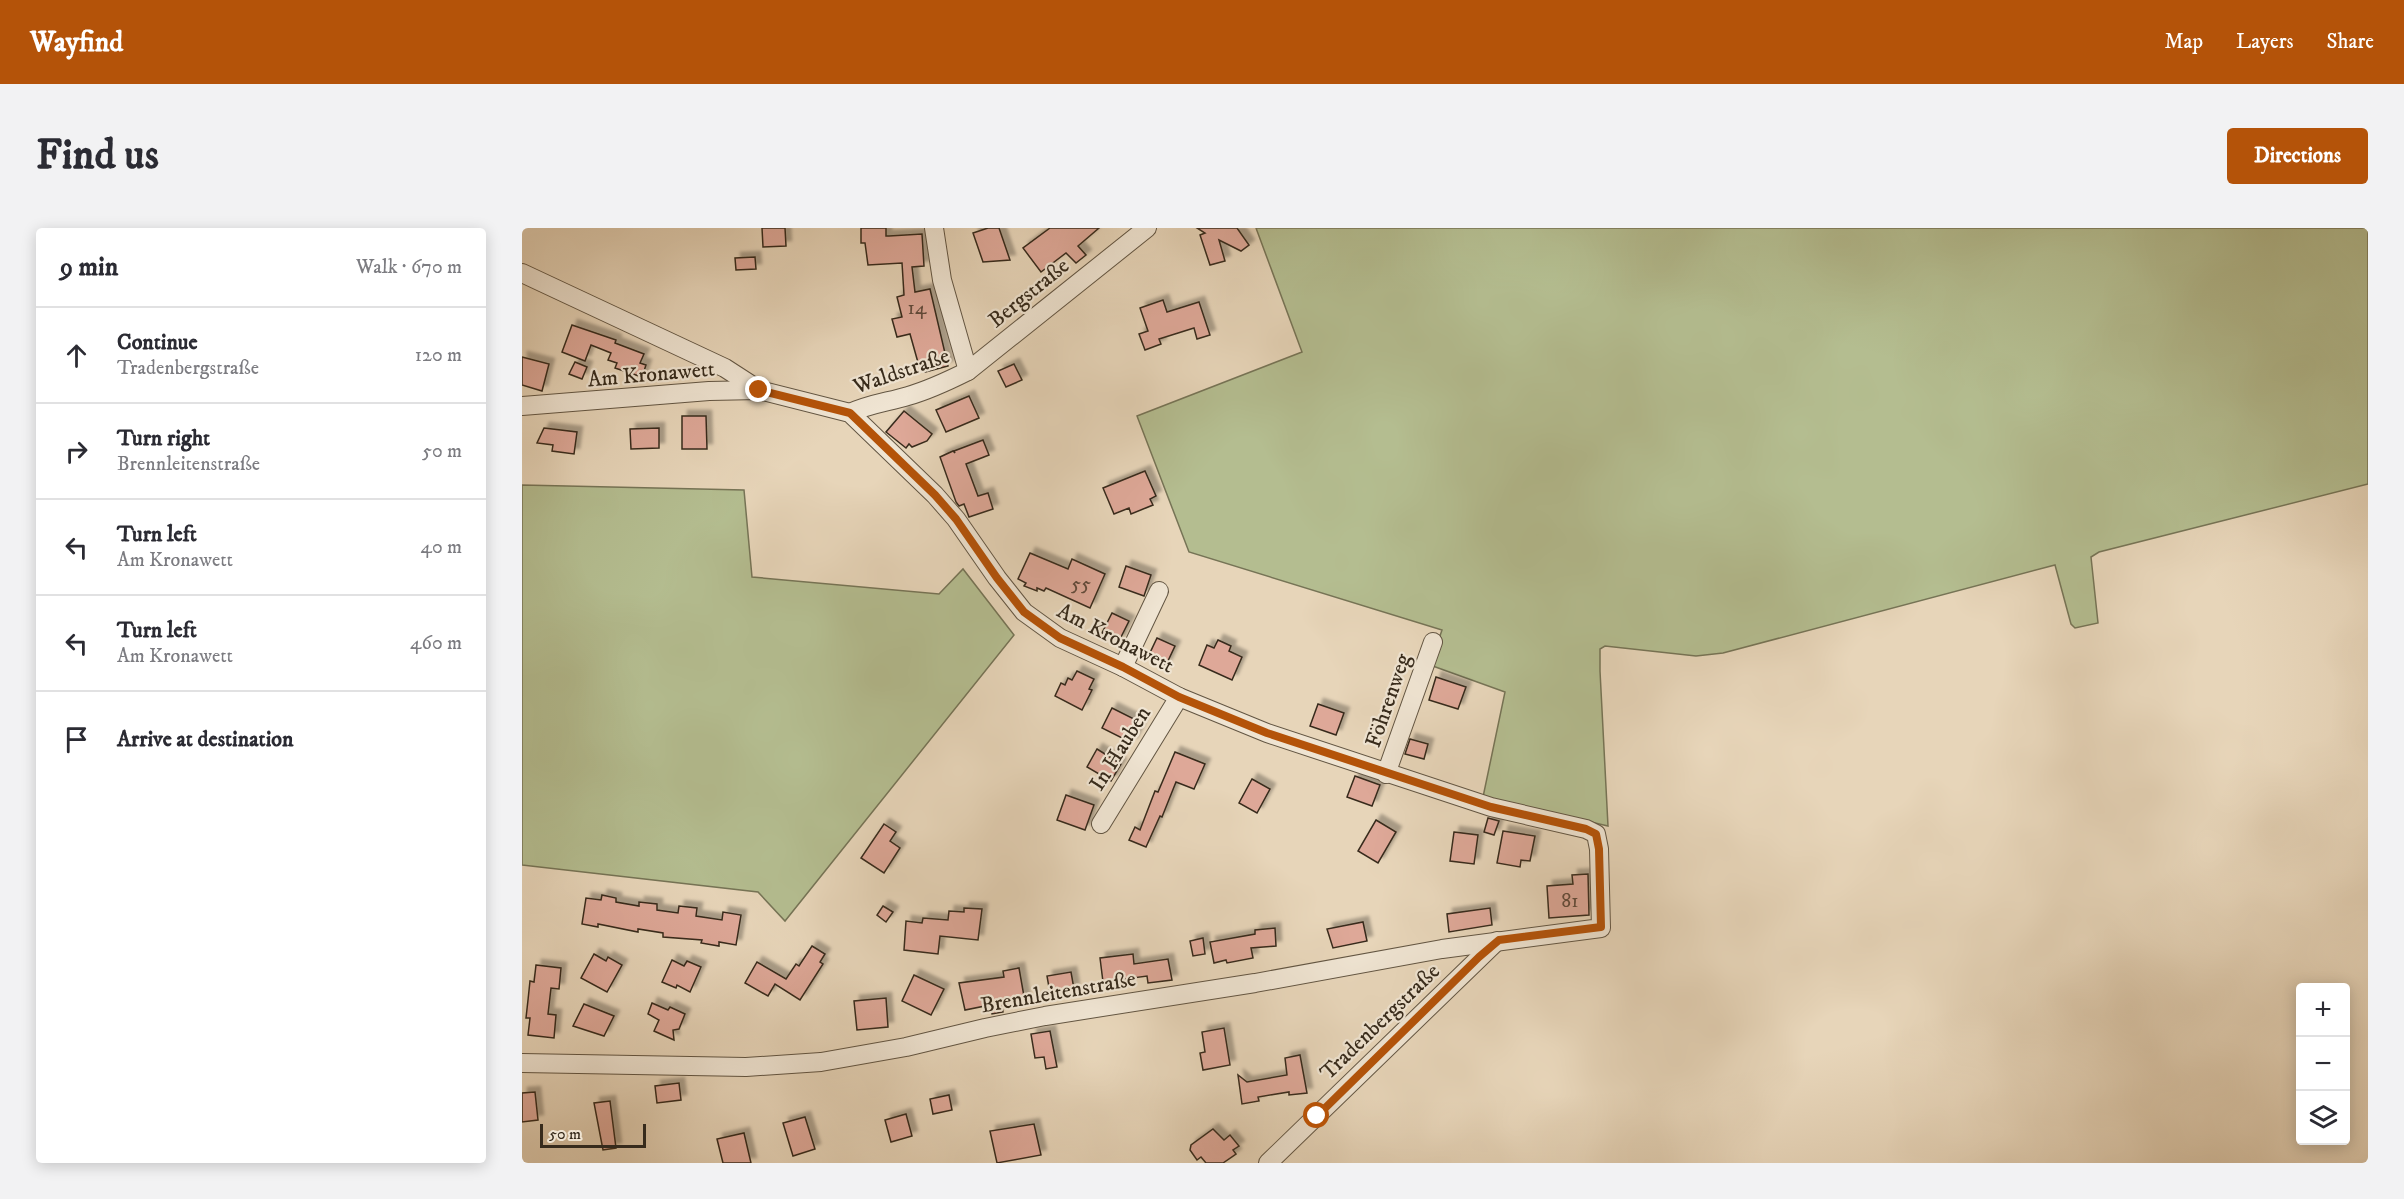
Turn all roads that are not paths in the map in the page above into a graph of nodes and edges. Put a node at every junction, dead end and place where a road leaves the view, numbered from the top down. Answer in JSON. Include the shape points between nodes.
{"nodes":[{"id":1,"x":934,"y":228,"type":"edge"},
{"id":2,"x":1147,"y":228,"type":"edge"},
{"id":3,"x":522,"y":273,"type":"edge"},
{"id":4,"x":968,"y":371,"type":"junction"},
{"id":5,"x":759,"y":390,"type":"junction"},
{"id":6,"x":522,"y":406,"type":"edge"},
{"id":7,"x":850,"y":413,"type":"junction"},
{"id":8,"x":1159,"y":591,"type":"dead end"},
{"id":9,"x":1433,"y":642,"type":"dead end"},
{"id":10,"x":1123,"y":667,"type":"junction"},
{"id":11,"x":1179,"y":697,"type":"junction"},
{"id":12,"x":1386,"y":774,"type":"junction"},
{"id":13,"x":1101,"y":824,"type":"dead end"},
{"id":14,"x":1601,"y":927,"type":"joint"},
{"id":15,"x":1499,"y":940,"type":"junction"},
{"id":16,"x":1442,"y":949,"type":"junction"},
{"id":17,"x":1457,"y":978,"type":"junction"},
{"id":18,"x":522,"y":1063,"type":"edge"},
{"id":19,"x":1268,"y":1163,"type":"edge"}],
"edges":[{"from":1,"to":4,"type":"street","via":[[942,280]]},
{"from":2,"to":4,"type":"street","name":"Bergstraße"},
{"from":3,"to":5,"type":"street","via":[[725,368]]},
{"from":4,"to":7,"type":"street","name":"Waldstraße","via":[[928,390]]},
{"from":5,"to":6,"type":"street","name":"Am Kronawett"},
{"from":5,"to":7,"type":"street","name":"Am Kronawett"},
{"from":7,"to":10,"type":"street","name":"Am Kronawett","via":[[956,519],[1024,612],[1060,638]]},
{"from":8,"to":10,"type":"street"},
{"from":9,"to":12,"type":"street","name":"Föhrenweg"},
{"from":10,"to":11,"type":"street","name":"Am Kronawett"},
{"from":11,"to":12,"type":"street","name":"Am Kronawett","via":[[1267,733]]},
{"from":11,"to":13,"type":"street","name":"In Hauben"},
{"from":12,"to":14,"type":"street","name":"Am Kronawett","via":[[1596,834]]},
{"from":14,"to":15,"type":"street","name":"Brennleitenstraße"},
{"from":15,"to":16,"type":"street","name":"Brennleitenstraße"},
{"from":15,"to":17,"type":"street","name":"Tradenbergstraße"},
{"from":16,"to":17,"type":"street","via":[[1455,963]]},
{"from":16,"to":18,"type":"street","name":"Brennleitenstraße","via":[[1027,1020],[805,1064],[717,1068]]},
{"from":17,"to":19,"type":"street","name":"Tradenbergstraße"}]}
